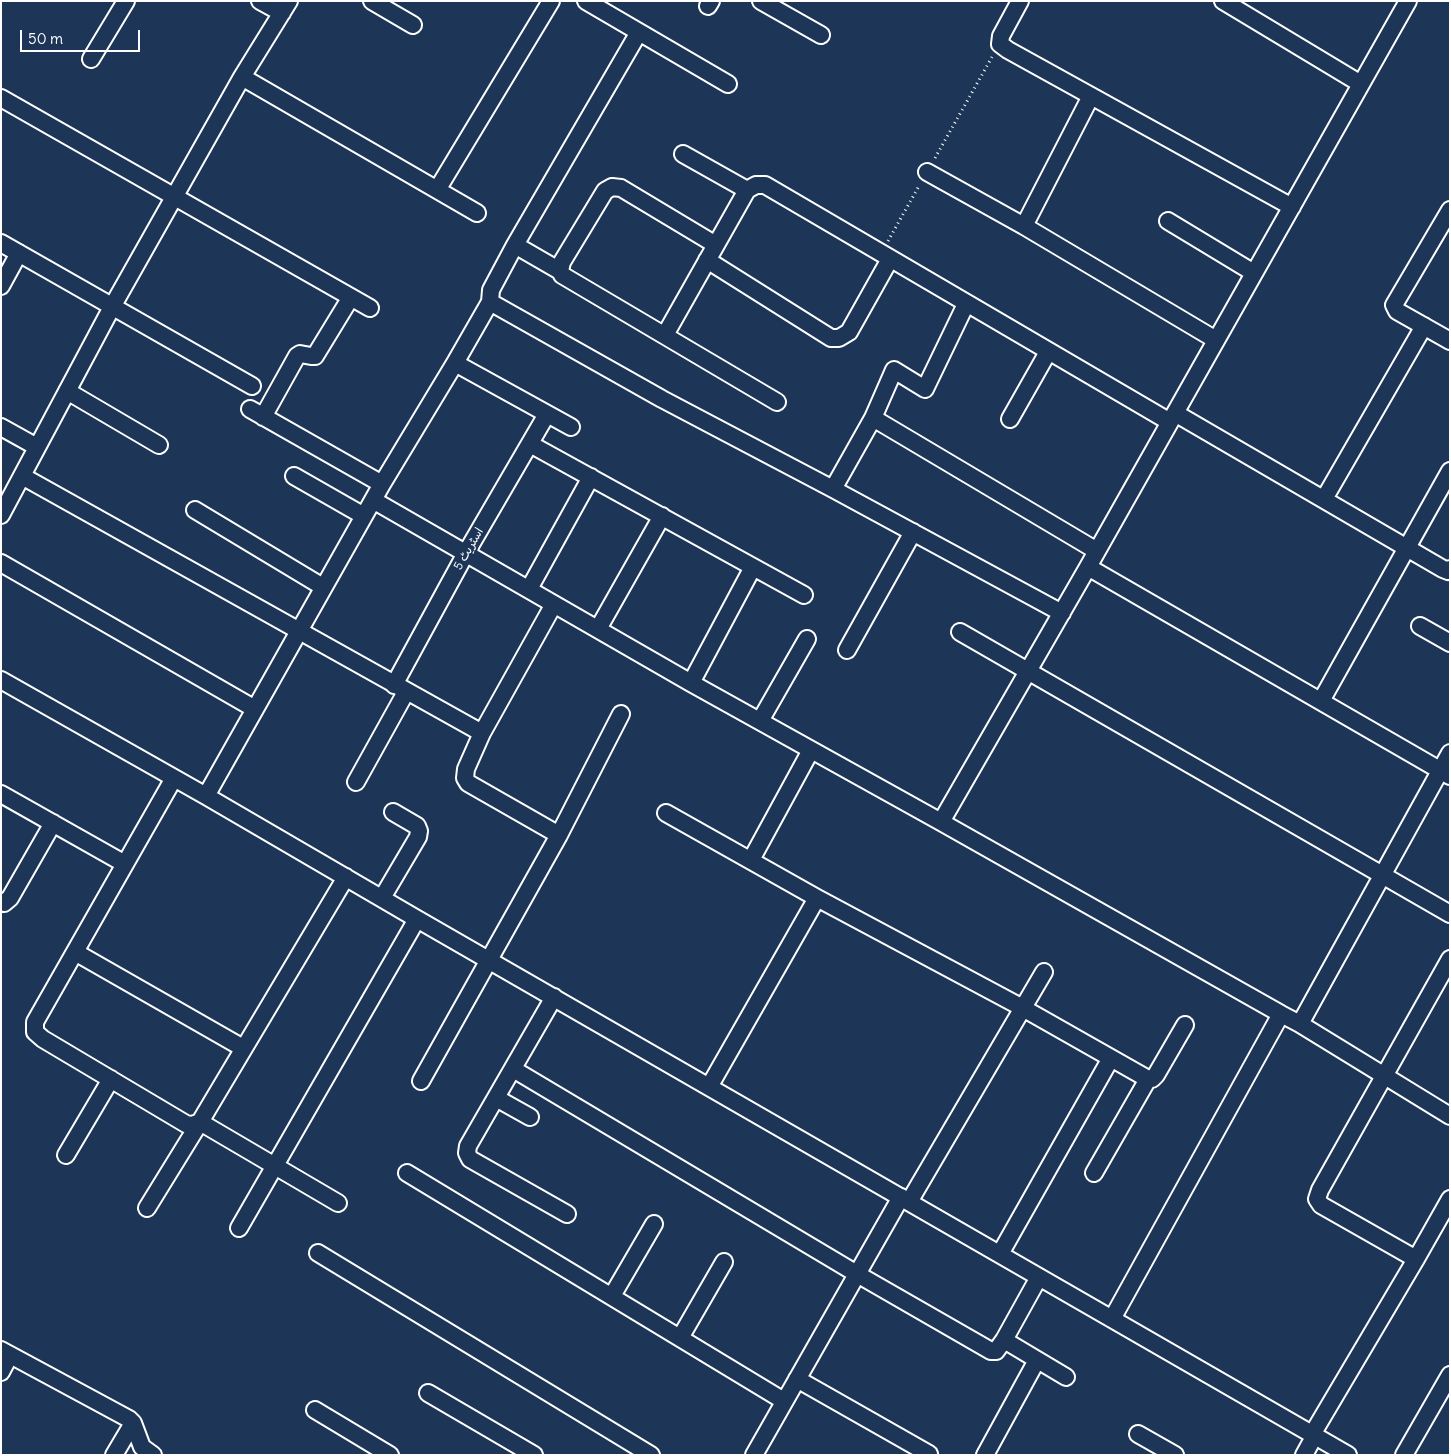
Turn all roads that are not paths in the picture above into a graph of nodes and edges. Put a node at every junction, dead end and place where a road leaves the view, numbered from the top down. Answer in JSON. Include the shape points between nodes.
{"nodes":[{"id":1,"x":126,"y":1,"type":"edge"},
{"id":2,"x":260,"y":1,"type":"edge"},
{"id":3,"x":372,"y":1,"type":"edge"},
{"id":4,"x":551,"y":1,"type":"edge"},
{"id":5,"x":586,"y":1,"type":"edge"},
{"id":6,"x":761,"y":1,"type":"edge"},
{"id":7,"x":1020,"y":1,"type":"edge"},
{"id":8,"x":1223,"y":1,"type":"edge"},
{"id":9,"x":1408,"y":1,"type":"edge"},
{"id":10,"x":286,"y":7,"type":"edge"},
{"id":11,"x":412,"y":25,"type":"dead end"},
{"id":12,"x":639,"y":32,"type":"junction"},
{"id":13,"x":820,"y":35,"type":"dead end"},
{"id":14,"x":90,"y":59,"type":"dead end"},
{"id":15,"x":242,"y":77,"type":"junction"},
{"id":16,"x":728,"y":84,"type":"dead end"},
{"id":17,"x":1361,"y":84,"type":"junction"},
{"id":18,"x":1091,"y":96,"type":"junction"},
{"id":19,"x":1,"y":98,"type":"edge"},
{"id":20,"x":683,"y":154,"type":"dead end"},
{"id":21,"x":927,"y":172,"type":"road end"},
{"id":22,"x":437,"y":190,"type":"junction"},
{"id":23,"x":747,"y":190,"type":"junction"},
{"id":24,"x":174,"y":197,"type":"junction"},
{"id":25,"x":1292,"y":207,"type":"junction"},
{"id":26,"x":477,"y":213,"type":"dead end"},
{"id":27,"x":1447,"y":220,"type":"edge"},
{"id":28,"x":1168,"y":221,"type":"dead end"},
{"id":29,"x":1024,"y":226,"type":"junction"},
{"id":30,"x":1,"y":243,"type":"edge"},
{"id":31,"x":515,"y":245,"type":"junction"},
{"id":32,"x":716,"y":245,"type":"junction"},
{"id":33,"x":19,"y":253,"type":"junction"},
{"id":34,"x":885,"y":257,"type":"junction"},
{"id":35,"x":707,"y":260,"type":"junction"},
{"id":36,"x":560,"y":271,"type":"junction"},
{"id":37,"x":1254,"y":273,"type":"junction"},
{"id":38,"x":1,"y":286,"type":"edge"},
{"id":39,"x":351,"y":297,"type":"junction"},
{"id":40,"x":490,"y":302,"type":"junction"},
{"id":41,"x":966,"y":304,"type":"junction"},
{"id":42,"x":112,"y":307,"type":"junction"},
{"id":43,"x":370,"y":308,"type":"dead end"},
{"id":44,"x":1424,"y":326,"type":"junction"},
{"id":45,"x":665,"y":335,"type":"junction"},
{"id":46,"x":1216,"y":340,"type":"junction"},
{"id":47,"x":1450,"y":341,"type":"edge"},
{"id":48,"x":1048,"y":352,"type":"junction"},
{"id":49,"x":455,"y":363,"type":"junction"},
{"id":50,"x":252,"y":386,"type":"dead end"},
{"id":51,"x":67,"y":392,"type":"junction"},
{"id":52,"x":777,"y":402,"type":"dead end"},
{"id":53,"x":547,"y":414,"type":"junction"},
{"id":54,"x":872,"y":418,"type":"junction"},
{"id":55,"x":1173,"y":418,"type":"junction"},
{"id":56,"x":1010,"y":419,"type":"dead end"},
{"id":57,"x":572,"y":427,"type":"dead end"},
{"id":58,"x":1,"y":428,"type":"edge"},
{"id":59,"x":530,"y":444,"type":"junction"},
{"id":60,"x":158,"y":445,"type":"dead end"},
{"id":61,"x":37,"y":447,"type":"junction"},
{"id":62,"x":1450,"y":471,"type":"edge"},
{"id":63,"x":22,"y":476,"type":"junction"},
{"id":64,"x":294,"y":476,"type":"dead end"},
{"id":65,"x":591,"y":477,"type":"junction"},
{"id":66,"x":382,"y":484,"type":"junction"},
{"id":67,"x":834,"y":489,"type":"junction"},
{"id":68,"x":1324,"y":499,"type":"junction"},
{"id":69,"x":373,"y":500,"type":"junction"},
{"id":70,"x":195,"y":510,"type":"dead end"},
{"id":71,"x":1,"y":515,"type":"edge"},
{"id":72,"x":364,"y":516,"type":"junction"},
{"id":73,"x":662,"y":516,"type":"junction"},
{"id":74,"x":913,"y":532,"type":"junction"},
{"id":75,"x":1407,"y":547,"type":"junction"},
{"id":76,"x":1097,"y":551,"type":"junction"},
{"id":77,"x":466,"y":553,"type":"junction"},
{"id":78,"x":1,"y":563,"type":"edge"},
{"id":79,"x":753,"y":566,"type":"junction"},
{"id":80,"x":1088,"y":567,"type":"junction"},
{"id":81,"x":1450,"y":569,"type":"edge"},
{"id":82,"x":323,"y":587,"type":"junction"},
{"id":83,"x":529,"y":589,"type":"junction"},
{"id":84,"x":804,"y":595,"type":"dead end"},
{"id":85,"x":554,"y":604,"type":"junction"},
{"id":86,"x":1062,"y":613,"type":"junction"},
{"id":87,"x":1420,"y":626,"type":"dead end"},
{"id":88,"x":598,"y":629,"type":"junction"},
{"id":89,"x":299,"y":632,"type":"junction"},
{"id":90,"x":960,"y":632,"type":"dead end"},
{"id":91,"x":807,"y":639,"type":"dead end"},
{"id":92,"x":1450,"y":643,"type":"edge"},
{"id":93,"x":847,"y":650,"type":"dead end"},
{"id":94,"x":1029,"y":670,"type":"junction"},
{"id":95,"x":1,"y":680,"type":"edge"},
{"id":96,"x":691,"y":683,"type":"junction"},
{"id":97,"x":400,"y":689,"type":"junction"},
{"id":98,"x":1322,"y":701,"type":"junction"},
{"id":99,"x":255,"y":709,"type":"junction"},
{"id":100,"x":621,"y":714,"type":"dead end"},
{"id":101,"x":760,"y":721,"type":"junction"},
{"id":102,"x":482,"y":734,"type":"junction"},
{"id":103,"x":811,"y":750,"type":"junction"},
{"id":104,"x":1450,"y":753,"type":"edge"},
{"id":105,"x":1445,"y":773,"type":"edge"},
{"id":106,"x":174,"y":778,"type":"junction"},
{"id":107,"x":356,"y":782,"type":"dead end"},
{"id":108,"x":1,"y":794,"type":"edge"},
{"id":109,"x":206,"y":796,"type":"junction"},
{"id":110,"x":393,"y":812,"type":"dead end"},
{"id":111,"x":666,"y":813,"type":"dead end"},
{"id":112,"x":941,"y":822,"type":"junction"},
{"id":113,"x":53,"y":823,"type":"junction"},
{"id":114,"x":559,"y":835,"type":"junction"},
{"id":115,"x":751,"y":860,"type":"junction"},
{"id":116,"x":125,"y":864,"type":"junction"},
{"id":117,"x":1382,"y":875,"type":"junction"},
{"id":118,"x":346,"y":877,"type":"junction"},
{"id":119,"x":382,"y":898,"type":"junction"},
{"id":120,"x":817,"y":898,"type":"junction"},
{"id":121,"x":1,"y":902,"type":"edge"},
{"id":122,"x":1450,"y":914,"type":"edge"},
{"id":123,"x":417,"y":919,"type":"junction"},
{"id":124,"x":75,"y":952,"type":"junction"},
{"id":125,"x":1450,"y":959,"type":"edge"},
{"id":126,"x":489,"y":960,"type":"junction"},
{"id":127,"x":1044,"y":972,"type":"dead end"},
{"id":128,"x":554,"y":997,"type":"junction"},
{"id":129,"x":1022,"y":1007,"type":"junction"},
{"id":130,"x":1281,"y":1014,"type":"junction"},
{"id":131,"x":1300,"y":1024,"type":"junction"},
{"id":132,"x":1185,"y":1025,"type":"dead end"},
{"id":133,"x":243,"y":1048,"type":"junction"},
{"id":134,"x":1111,"y":1058,"type":"junction"},
{"id":135,"x":513,"y":1069,"type":"junction"},
{"id":136,"x":1385,"y":1075,"type":"junction"},
{"id":137,"x":110,"y":1079,"type":"junction"},
{"id":138,"x":1148,"y":1079,"type":"junction"},
{"id":139,"x":421,"y":1081,"type":"dead end"},
{"id":140,"x":709,"y":1086,"type":"junction"},
{"id":141,"x":496,"y":1098,"type":"junction"},
{"id":142,"x":530,"y":1116,"type":"dead end"},
{"id":143,"x":1450,"y":1116,"type":"edge"},
{"id":144,"x":200,"y":1122,"type":"junction"},
{"id":145,"x":66,"y":1155,"type":"dead end"},
{"id":146,"x":275,"y":1167,"type":"junction"},
{"id":147,"x":407,"y":1173,"type":"dead end"},
{"id":148,"x":1094,"y":1173,"type":"dead end"},
{"id":149,"x":1450,"y":1199,"type":"edge"},
{"id":150,"x":905,"y":1200,"type":"junction"},
{"id":151,"x":338,"y":1203,"type":"dead end"},
{"id":152,"x":147,"y":1208,"type":"dead end"},
{"id":153,"x":567,"y":1214,"type":"dead end"},
{"id":154,"x":654,"y":1224,"type":"dead end"},
{"id":155,"x":239,"y":1228,"type":"dead end"},
{"id":156,"x":318,"y":1253,"type":"dead end"},
{"id":157,"x":1000,"y":1254,"type":"junction"},
{"id":158,"x":1416,"y":1259,"type":"junction"},
{"id":159,"x":724,"y":1262,"type":"dead end"},
{"id":160,"x":857,"y":1274,"type":"junction"},
{"id":161,"x":1039,"y":1277,"type":"junction"},
{"id":162,"x":612,"y":1296,"type":"junction"},
{"id":163,"x":1112,"y":1319,"type":"junction"},
{"id":164,"x":680,"y":1338,"type":"junction"},
{"id":165,"x":1004,"y":1340,"type":"junction"},
{"id":166,"x":6,"y":1352,"type":"edge"},
{"id":167,"x":1037,"y":1360,"type":"junction"},
{"id":168,"x":1,"y":1372,"type":"edge"},
{"id":169,"x":1450,"y":1375,"type":"edge"},
{"id":170,"x":1066,"y":1377,"type":"dead end"},
{"id":171,"x":797,"y":1379,"type":"junction"},
{"id":172,"x":428,"y":1392,"type":"dead end"},
{"id":173,"x":784,"y":1401,"type":"junction"},
{"id":174,"x":315,"y":1410,"type":"dead end"},
{"id":175,"x":133,"y":1423,"type":"junction"},
{"id":176,"x":1138,"y":1434,"type":"dead end"},
{"id":177,"x":1314,"y":1434,"type":"junction"},
{"id":178,"x":644,"y":1453,"type":"edge"},
{"id":179,"x":929,"y":1454,"type":"edge"},
{"id":180,"x":114,"y":1455,"type":"edge"},
{"id":181,"x":153,"y":1455,"type":"edge"},
{"id":182,"x":390,"y":1455,"type":"edge"},
{"id":183,"x":534,"y":1455,"type":"edge"},
{"id":184,"x":754,"y":1455,"type":"edge"},
{"id":185,"x":985,"y":1455,"type":"edge"},
{"id":186,"x":1175,"y":1455,"type":"edge"},
{"id":187,"x":1304,"y":1455,"type":"edge"},
{"id":188,"x":1348,"y":1455,"type":"edge"},
{"id":189,"x":1404,"y":1455,"type":"edge"}],
"edges":[{"from":1,"to":14,"type":"street"},
{"from":2,"to":10,"type":"street"},
{"from":3,"to":11,"type":"street"},
{"from":4,"to":22,"type":"street"},
{"from":5,"to":12,"type":"street"},
{"from":6,"to":13,"type":"street"},
{"from":7,"to":18,"type":"street","via":[[1000,44]]},
{"from":8,"to":17,"type":"street"},
{"from":9,"to":17,"type":"street"},
{"from":10,"to":15,"type":"street"},
{"from":12,"to":16,"type":"street"},
{"from":12,"to":31,"type":"street"},
{"from":15,"to":22,"type":"street"},
{"from":15,"to":24,"type":"street"},
{"from":17,"to":25,"type":"street"},
{"from":18,"to":25,"type":"street"},
{"from":18,"to":29,"type":"street"},
{"from":19,"to":24,"type":"street"},
{"from":20,"to":23,"type":"street"},
{"from":21,"to":29,"type":"street"},
{"from":22,"to":26,"type":"street"},
{"from":23,"to":32,"type":"street"},
{"from":23,"to":34,"type":"street","via":[[765,185]]},
{"from":24,"to":39,"type":"street"},
{"from":24,"to":42,"type":"street"},
{"from":25,"to":37,"type":"street"},
{"from":27,"to":44,"type":"street","via":[[1394,305],[1396,311]]},
{"from":28,"to":37,"type":"street"},
{"from":29,"to":46,"type":"street"},
{"from":30,"to":33,"type":"street"},
{"from":31,"to":36,"type":"street"},
{"from":31,"to":40,"type":"street","via":[[491,290]]},
{"from":32,"to":35,"type":"street"},
{"from":32,"to":36,"type":"street","via":[[621,188],[612,187],[605,191],[562,262]]},
{"from":33,"to":38,"type":"street"},
{"from":33,"to":42,"type":"street"},
{"from":34,"to":35,"type":"street","via":[[849,332],[839,338],[831,338]]},
{"from":34,"to":41,"type":"street"},
{"from":35,"to":45,"type":"street"},
{"from":36,"to":45,"type":"street"},
{"from":37,"to":46,"type":"street"},
{"from":39,"to":43,"type":"street"},
{"from":39,"to":66,"type":"street","via":[[315,356],[297,356],[256,413]]},
{"from":40,"to":49,"type":"street"},
{"from":40,"to":67,"type":"street","via":[[662,399]]},
{"from":41,"to":48,"type":"street"},
{"from":41,"to":54,"type":"street","via":[[924,389],[894,370]]},
{"from":42,"to":50,"type":"street"},
{"from":42,"to":51,"type":"street"},
{"from":44,"to":47,"type":"street"},
{"from":44,"to":68,"type":"street"},
{"from":45,"to":52,"type":"street"},
{"from":46,"to":55,"type":"street"},
{"from":48,"to":55,"type":"street"},
{"from":48,"to":56,"type":"street"},
{"from":49,"to":53,"type":"street"},
{"from":49,"to":66,"type":"street"},
{"from":51,"to":60,"type":"street"},
{"from":51,"to":61,"type":"street"},
{"from":53,"to":57,"type":"street"},
{"from":53,"to":59,"type":"street","name":"اسٹریٹ 5"},
{"from":54,"to":67,"type":"street"},
{"from":54,"to":76,"type":"street"},
{"from":55,"to":68,"type":"street"},
{"from":55,"to":76,"type":"street"},
{"from":58,"to":61,"type":"street"},
{"from":59,"to":65,"type":"street"},
{"from":59,"to":77,"type":"street","name":"اسٹریٹ 5"},
{"from":61,"to":63,"type":"street"},
{"from":62,"to":75,"type":"street"},
{"from":63,"to":71,"type":"street"},
{"from":63,"to":89,"type":"street"},
{"from":64,"to":72,"type":"street"},
{"from":65,"to":73,"type":"street"},
{"from":65,"to":83,"type":"street"},
{"from":66,"to":69,"type":"street"},
{"from":67,"to":74,"type":"street"},
{"from":68,"to":75,"type":"street"},
{"from":69,"to":72,"type":"street"},
{"from":69,"to":77,"type":"street"},
{"from":70,"to":82,"type":"street"},
{"from":72,"to":82,"type":"street"},
{"from":73,"to":79,"type":"street"},
{"from":73,"to":88,"type":"street"},
{"from":74,"to":86,"type":"street"},
{"from":74,"to":93,"type":"street"},
{"from":75,"to":81,"type":"street","via":[[1443,569]]},
{"from":75,"to":98,"type":"street"},
{"from":76,"to":80,"type":"street"},
{"from":77,"to":83,"type":"street"},
{"from":77,"to":97,"type":"street","name":"اسٹریٹ 5"},
{"from":78,"to":99,"type":"street"},
{"from":79,"to":84,"type":"street"},
{"from":79,"to":96,"type":"street"},
{"from":80,"to":86,"type":"street"},
{"from":80,"to":98,"type":"street"},
{"from":82,"to":89,"type":"street"},
{"from":83,"to":85,"type":"street"},
{"from":85,"to":88,"type":"street"},
{"from":85,"to":102,"type":"street"},
{"from":86,"to":94,"type":"street"},
{"from":87,"to":92,"type":"street"},
{"from":88,"to":96,"type":"street"},
{"from":89,"to":97,"type":"street"},
{"from":89,"to":99,"type":"street"},
{"from":90,"to":94,"type":"street"},
{"from":91,"to":101,"type":"street"},
{"from":94,"to":112,"type":"street"},
{"from":94,"to":117,"type":"street"},
{"from":95,"to":106,"type":"street"},
{"from":96,"to":101,"type":"street"},
{"from":97,"to":102,"type":"street"},
{"from":97,"to":107,"type":"street","name":"اسٹریٹ 5"},
{"from":98,"to":105,"type":"street"},
{"from":99,"to":109,"type":"street"},
{"from":100,"to":114,"type":"street"},
{"from":101,"to":103,"type":"street"},
{"from":102,"to":114,"type":"street","via":[[466,769],[468,783]]},
{"from":103,"to":112,"type":"street"},
{"from":103,"to":115,"type":"street"},
{"from":104,"to":105,"type":"street"},
{"from":105,"to":117,"type":"street"},
{"from":106,"to":109,"type":"street"},
{"from":106,"to":116,"type":"street"},
{"from":108,"to":113,"type":"street"},
{"from":109,"to":118,"type":"street"},
{"from":110,"to":119,"type":"street","via":[[417,826],[419,831]]},
{"from":111,"to":115,"type":"street"},
{"from":112,"to":130,"type":"street"},
{"from":113,"to":116,"type":"street"},
{"from":113,"to":121,"type":"street","via":[[10,898]]},
{"from":114,"to":126,"type":"street"},
{"from":115,"to":120,"type":"street"},
{"from":116,"to":124,"type":"street"},
{"from":117,"to":122,"type":"street"},
{"from":117,"to":131,"type":"street"},
{"from":118,"to":119,"type":"street"},
{"from":118,"to":133,"type":"street"},
{"from":119,"to":123,"type":"street"},
{"from":120,"to":129,"type":"street"},
{"from":120,"to":140,"type":"street"},
{"from":123,"to":126,"type":"street"},
{"from":123,"to":146,"type":"street"},
{"from":124,"to":133,"type":"street"},
{"from":124,"to":137,"type":"street","via":[[35,1022],[35,1032]]},
{"from":125,"to":136,"type":"street"},
{"from":126,"to":128,"type":"street"},
{"from":126,"to":139,"type":"street"},
{"from":127,"to":129,"type":"street"},
{"from":128,"to":135,"type":"street"},
{"from":128,"to":140,"type":"street"},
{"from":129,"to":134,"type":"street"},
{"from":129,"to":150,"type":"street"},
{"from":130,"to":131,"type":"street"},
{"from":130,"to":163,"type":"street"},
{"from":131,"to":136,"type":"street"},
{"from":132,"to":138,"type":"street","via":[[1156,1075]]},
{"from":133,"to":144,"type":"street"},
{"from":134,"to":138,"type":"street"},
{"from":134,"to":157,"type":"street"},
{"from":135,"to":141,"type":"street"},
{"from":135,"to":160,"type":"street"},
{"from":136,"to":143,"type":"street"},
{"from":136,"to":158,"type":"street","via":[[1317,1199],[1321,1206]]},
{"from":137,"to":144,"type":"street","via":[[186,1124]]},
{"from":137,"to":145,"type":"street"},
{"from":138,"to":148,"type":"street"},
{"from":140,"to":150,"type":"street"},
{"from":141,"to":142,"type":"street"},
{"from":141,"to":153,"type":"street","via":[[468,1146],[470,1159]]},
{"from":144,"to":146,"type":"street"},
{"from":144,"to":152,"type":"street"},
{"from":146,"to":151,"type":"street"},
{"from":146,"to":155,"type":"street"},
{"from":147,"to":162,"type":"street"},
{"from":149,"to":158,"type":"street"},
{"from":150,"to":157,"type":"street"},
{"from":150,"to":160,"type":"street"},
{"from":154,"to":162,"type":"street"},
{"from":156,"to":178,"type":"street"},
{"from":157,"to":161,"type":"street"},
{"from":158,"to":177,"type":"street"},
{"from":159,"to":164,"type":"street"},
{"from":160,"to":165,"type":"street","via":[[992,1351],[996,1351]]},
{"from":160,"to":171,"type":"street"},
{"from":161,"to":163,"type":"street"},
{"from":161,"to":165,"type":"street"},
{"from":162,"to":164,"type":"street"},
{"from":163,"to":177,"type":"street"},
{"from":164,"to":173,"type":"street"},
{"from":165,"to":167,"type":"street"},
{"from":166,"to":168,"type":"street"},
{"from":166,"to":175,"type":"street"},
{"from":167,"to":170,"type":"street"},
{"from":167,"to":185,"type":"street"},
{"from":169,"to":189,"type":"street"},
{"from":171,"to":173,"type":"street"},
{"from":171,"to":179,"type":"street"},
{"from":172,"to":183,"type":"street"},
{"from":173,"to":184,"type":"street"},
{"from":174,"to":182,"type":"street"},
{"from":175,"to":180,"type":"street"},
{"from":175,"to":181,"type":"street","via":[[142,1447]]},
{"from":176,"to":186,"type":"street"},
{"from":177,"to":187,"type":"street"},
{"from":177,"to":188,"type":"street"}]}
